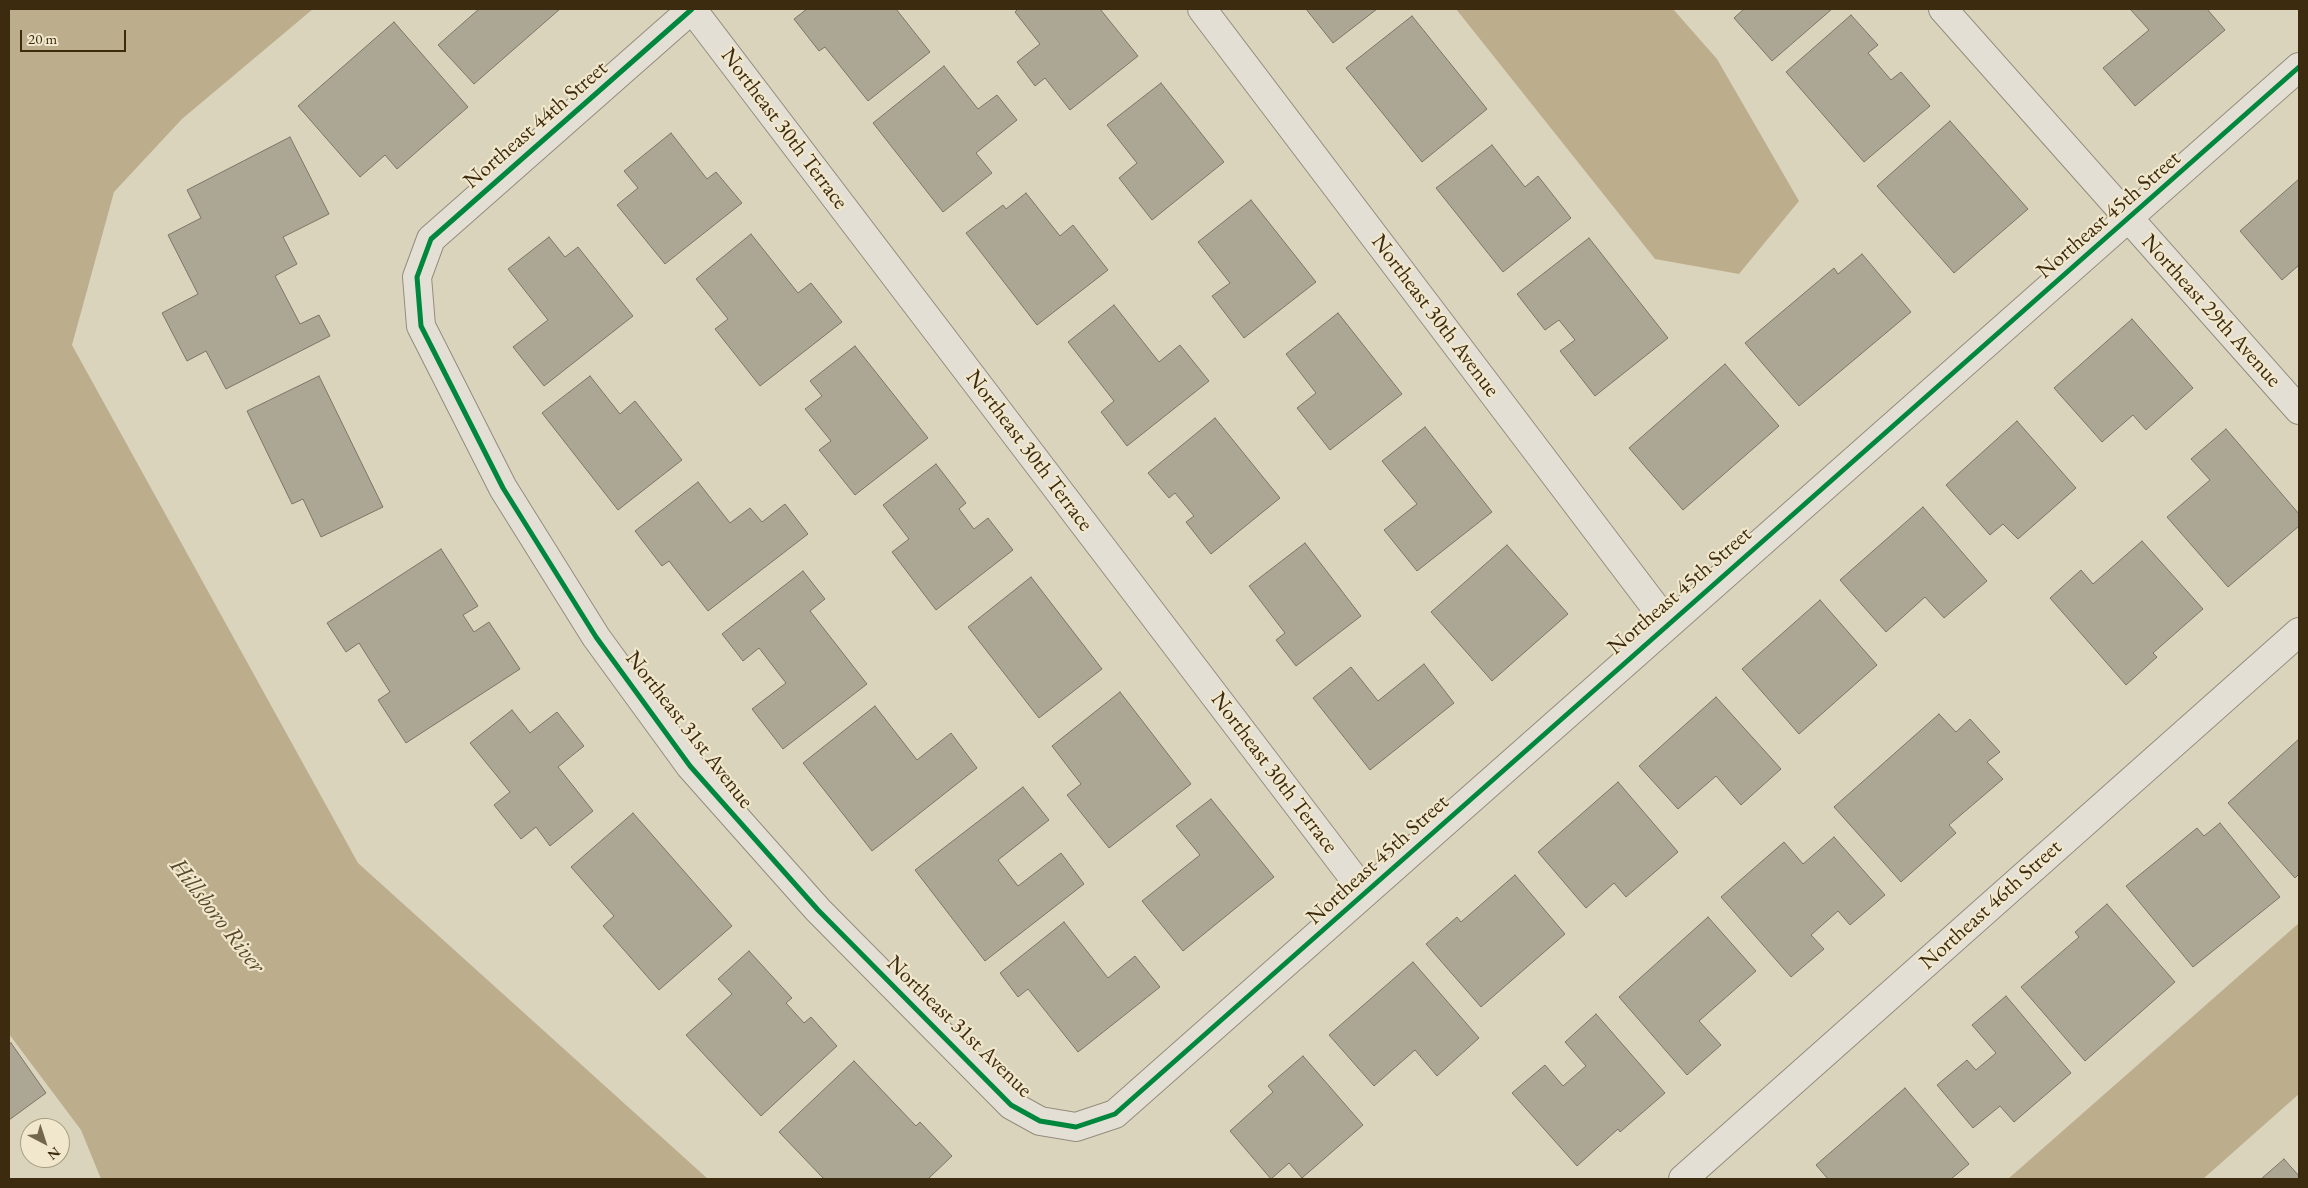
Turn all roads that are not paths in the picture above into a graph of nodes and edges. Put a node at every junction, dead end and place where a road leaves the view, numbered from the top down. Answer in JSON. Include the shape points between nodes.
{"nodes":[{"id":1,"x":692,"y":9,"type":"edge"},
{"id":2,"x":1202,"y":9,"type":"edge"},
{"id":3,"x":1943,"y":9,"type":"edge"},
{"id":4,"x":2299,"y":67,"type":"edge"},
{"id":5,"x":2130,"y":219,"type":"junction"},
{"id":6,"x":417,"y":277,"type":"joint"},
{"id":7,"x":2299,"y":410,"type":"edge"},
{"id":8,"x":1668,"y":624,"type":"junction"},
{"id":9,"x":2299,"y":632,"type":"edge"},
{"id":10,"x":1366,"y":893,"type":"junction"},
{"id":11,"x":1076,"y":1128,"type":"joint"},
{"id":12,"x":1683,"y":1179,"type":"edge"}],
"edges":[{"from":1,"to":6,"type":"street","name":"Northeast 44th Street","via":[[431,239]]},
{"from":1,"to":10,"type":"street","name":"Northeast 30th Terrace"},
{"from":2,"to":8,"type":"street","name":"Northeast 30th Avenue"},
{"from":3,"to":5,"type":"street","name":"Northeast 29th Avenue"},
{"from":4,"to":5,"type":"street","name":"Northeast 45th Street"},
{"from":5,"to":7,"type":"street","name":"Northeast 29th Avenue"},
{"from":5,"to":8,"type":"street","name":"Northeast 45th Street"},
{"from":6,"to":11,"type":"street","name":"Northeast 31st Avenue","via":[[421,326],[503,488],[596,637],[690,766],[818,910],[1011,1105],[1040,1121]]},
{"from":8,"to":10,"type":"street","name":"Northeast 45th Street"},
{"from":9,"to":12,"type":"street","name":"Northeast 46th Street"},
{"from":10,"to":11,"type":"street","name":"Northeast 45th Street","via":[[1115,1114]]}]}
